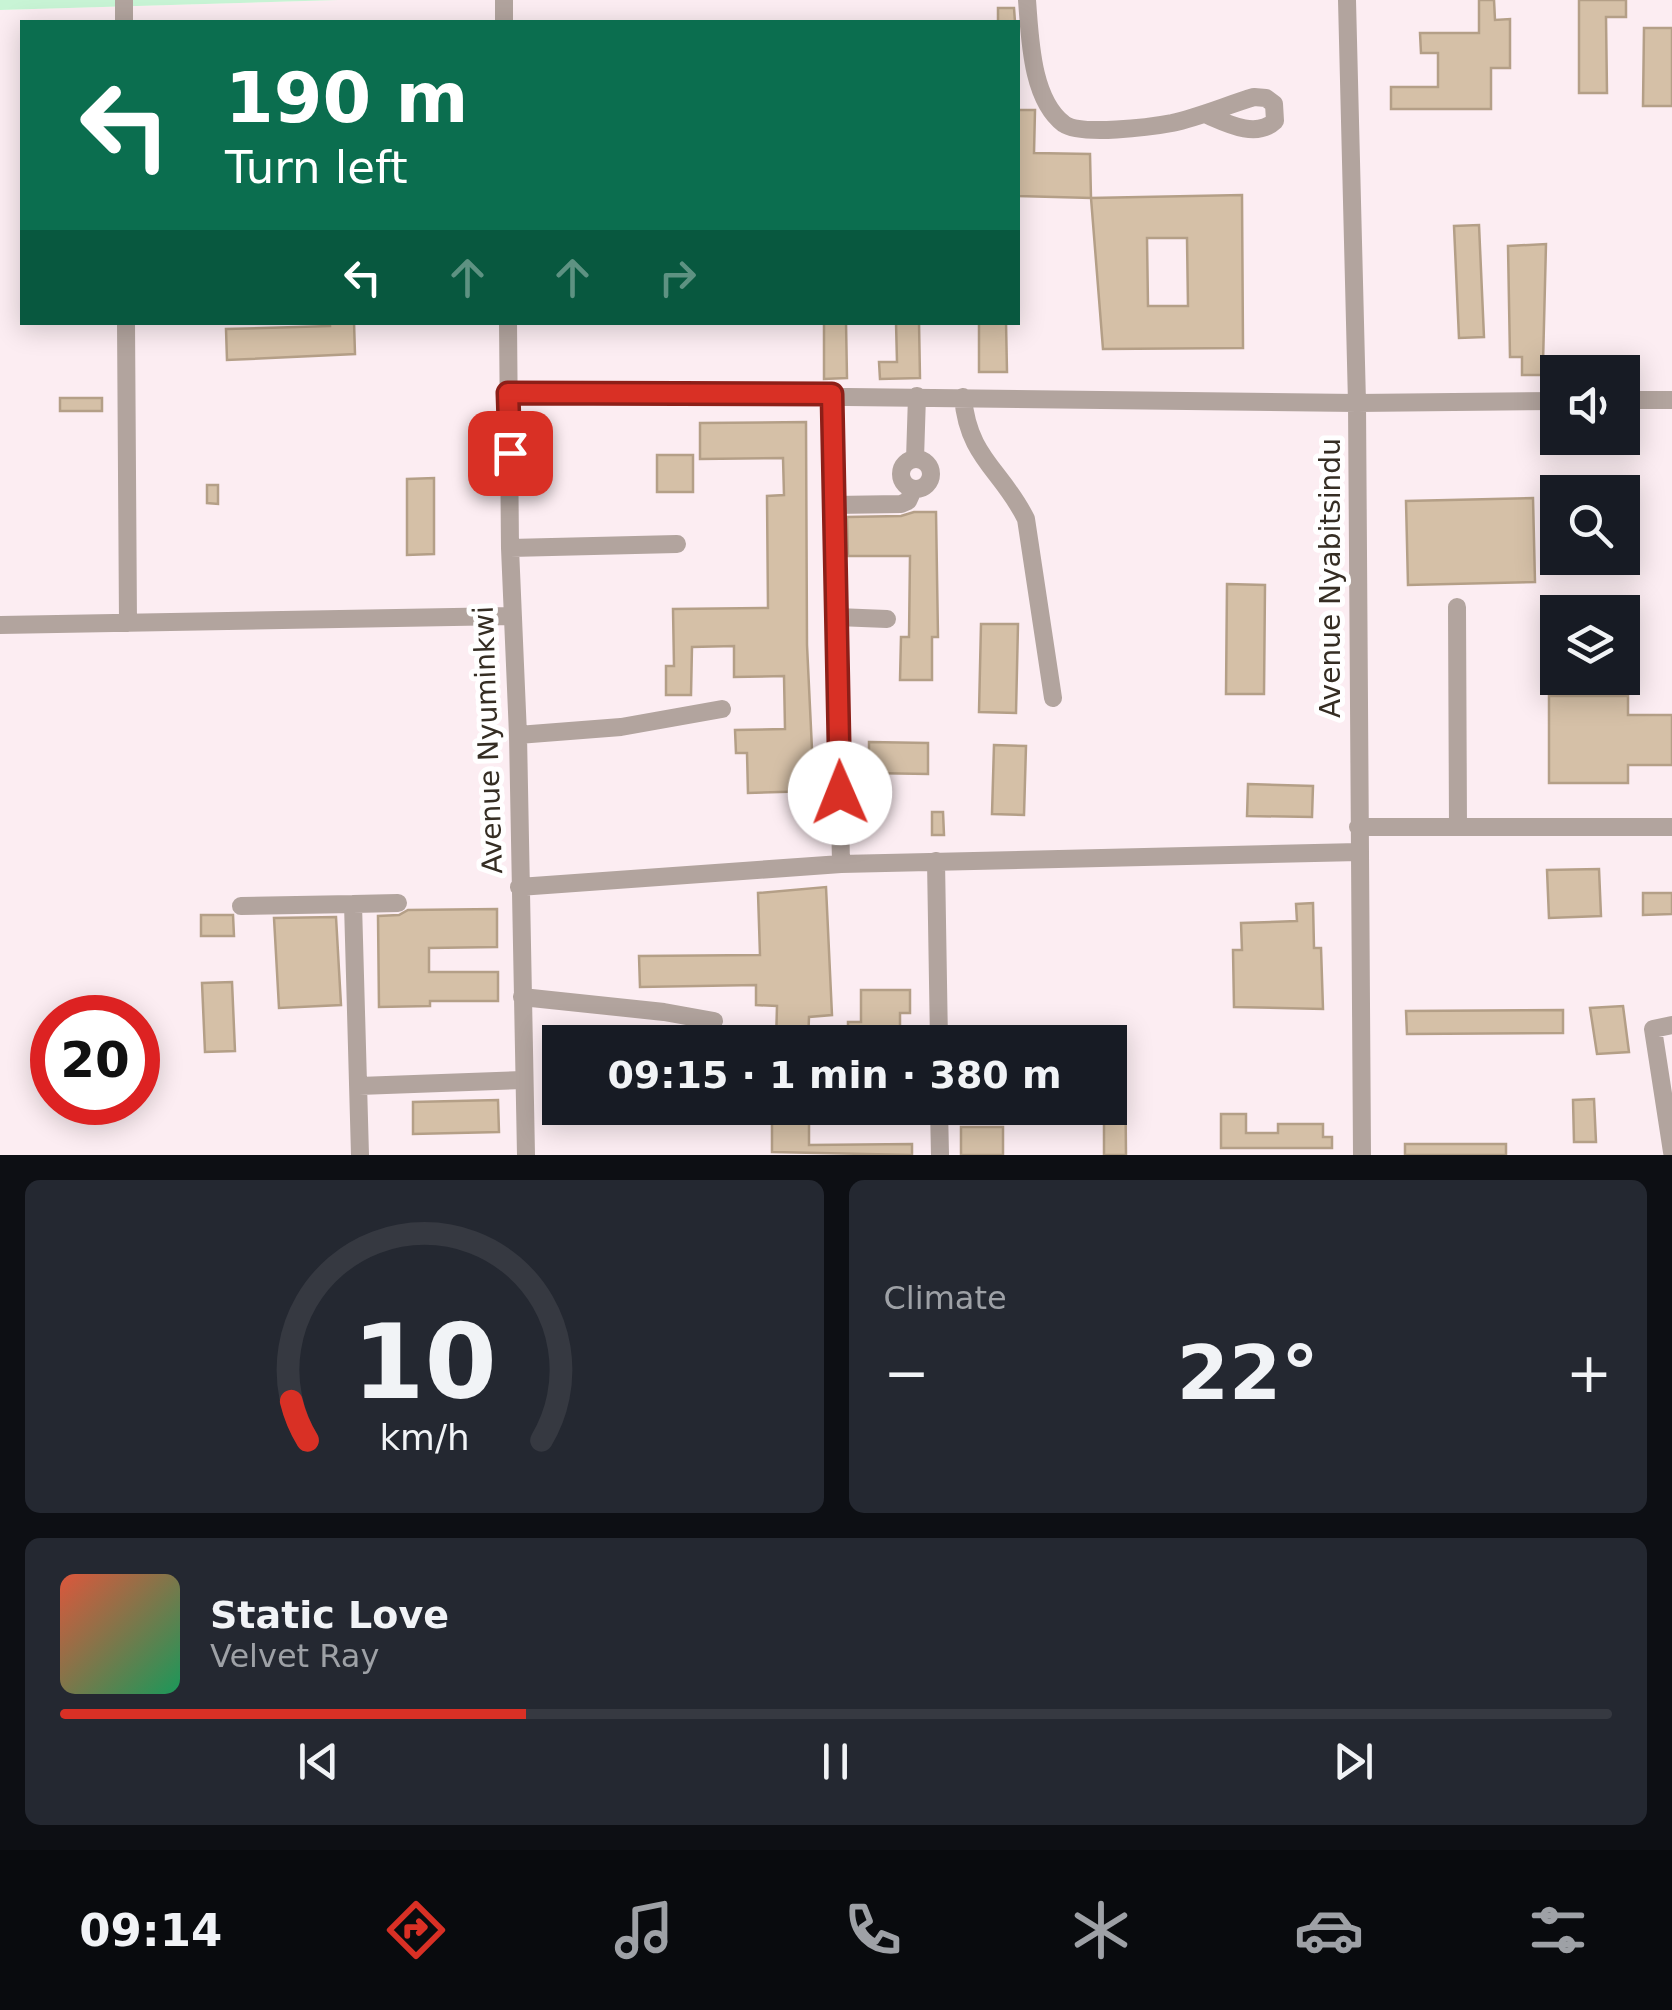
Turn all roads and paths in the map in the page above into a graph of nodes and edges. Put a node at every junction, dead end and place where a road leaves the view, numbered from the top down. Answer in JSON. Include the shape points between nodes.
{"nodes":[{"id":1,"x":1028,"y":0,"type":"edge"},
{"id":2,"x":1347,"y":0,"type":"edge"},
{"id":3,"x":1206,"y":114,"type":"dead end"},
{"id":4,"x":126,"y":325,"type":"edge"},
{"id":5,"x":508,"y":325,"type":"edge"},
{"id":6,"x":508,"y":393,"type":"junction"},
{"id":7,"x":832,"y":394,"type":"junction"},
{"id":8,"x":917,"y":396,"type":"junction"},
{"id":9,"x":964,"y":397,"type":"junction"},
{"id":10,"x":1640,"y":400,"type":"edge"},
{"id":11,"x":1672,"y":400,"type":"edge"},
{"id":12,"x":1540,"y":401,"type":"edge"},
{"id":13,"x":1357,"y":403,"type":"junction"},
{"id":14,"x":834,"y":505,"type":"junction"},
{"id":15,"x":677,"y":544,"type":"dead end"},
{"id":16,"x":510,"y":548,"type":"junction"},
{"id":17,"x":1457,"y":607,"type":"dead end"},
{"id":18,"x":512,"y":616,"type":"junction"},
{"id":19,"x":837,"y":617,"type":"junction"},
{"id":20,"x":888,"y":619,"type":"dead end"},
{"id":21,"x":128,"y":623,"type":"junction"},
{"id":22,"x":0,"y":625,"type":"edge"},
{"id":23,"x":1053,"y":698,"type":"dead end"},
{"id":24,"x":722,"y":708,"type":"dead end"},
{"id":25,"x":518,"y":736,"type":"junction"},
{"id":26,"x":1358,"y":827,"type":"junction"},
{"id":27,"x":1458,"y":827,"type":"junction"},
{"id":28,"x":1672,"y":827,"type":"edge"},
{"id":29,"x":1359,"y":852,"type":"junction"},
{"id":30,"x":936,"y":861,"type":"junction"},
{"id":31,"x":842,"y":864,"type":"junction"},
{"id":32,"x":519,"y":887,"type":"junction"},
{"id":33,"x":398,"y":903,"type":"dead end"},
{"id":34,"x":353,"y":904,"type":"junction"},
{"id":35,"x":241,"y":906,"type":"dead end"},
{"id":36,"x":522,"y":997,"type":"junction"},
{"id":37,"x":714,"y":1020,"type":"dead end"},
{"id":38,"x":938,"y":1025,"type":"edge"},
{"id":39,"x":1672,"y":1025,"type":"edge"},
{"id":40,"x":523,"y":1080,"type":"junction"},
{"id":41,"x":360,"y":1086,"type":"junction"},
{"id":42,"x":1667,"y":1087,"type":"edge"},
{"id":43,"x":940,"y":1125,"type":"edge"},
{"id":44,"x":1672,"y":1152,"type":"edge"},
{"id":45,"x":360,"y":1155,"type":"edge"},
{"id":46,"x":526,"y":1155,"type":"edge"},
{"id":47,"x":940,"y":1155,"type":"edge"},
{"id":48,"x":1362,"y":1155,"type":"edge"}],
"edges":[{"from":1,"to":3,"type":"street","via":[[1036,72],[1063,123],[1096,130]]},
{"from":2,"to":13,"type":"street","name":"Avenue Nyabitsindu"},
{"from":4,"to":21,"type":"street"},
{"from":5,"to":6,"type":"street","name":"Avenue Nyuminkwi"},
{"from":6,"to":7,"type":"street"},
{"from":6,"to":16,"type":"street","name":"Avenue Nyuminkwi"},
{"from":7,"to":8,"type":"street"},
{"from":7,"to":14,"type":"street"},
{"from":8,"to":9,"type":"street"},
{"from":8,"to":14,"type":"street","via":[[914,459],[901,478],[914,490],[908,502]]},
{"from":9,"to":13,"type":"street"},
{"from":9,"to":23,"type":"street","via":[[977,450],[1026,519]]},
{"from":10,"to":11,"type":"street"},
{"from":12,"to":13,"type":"street"},
{"from":13,"to":26,"type":"street","name":"Avenue Nyabitsindu"},
{"from":14,"to":19,"type":"street"},
{"from":15,"to":16,"type":"street"},
{"from":16,"to":18,"type":"street","name":"Avenue Nyuminkwi"},
{"from":17,"to":27,"type":"street"},
{"from":18,"to":21,"type":"street"},
{"from":18,"to":25,"type":"street","name":"Avenue Nyuminkwi"},
{"from":19,"to":20,"type":"street"},
{"from":19,"to":31,"type":"street"},
{"from":21,"to":22,"type":"street"},
{"from":24,"to":25,"type":"street"},
{"from":25,"to":32,"type":"street","name":"Avenue Nyuminkwi"},
{"from":26,"to":27,"type":"street"},
{"from":26,"to":29,"type":"street","name":"Avenue Nyabitsindu"},
{"from":27,"to":28,"type":"street"},
{"from":29,"to":30,"type":"street"},
{"from":29,"to":48,"type":"street","name":"Avenue Nyabitsindu"},
{"from":30,"to":31,"type":"street"},
{"from":30,"to":38,"type":"street"},
{"from":31,"to":32,"type":"street"},
{"from":32,"to":36,"type":"street","name":"Avenue Nyuminkwi"},
{"from":33,"to":34,"type":"street"},
{"from":34,"to":35,"type":"street"},
{"from":34,"to":41,"type":"street"},
{"from":36,"to":37,"type":"street"},
{"from":36,"to":40,"type":"street","name":"Avenue Nyuminkwi"},
{"from":39,"to":42,"type":"street","via":[[1653,1028]]},
{"from":40,"to":41,"type":"street"},
{"from":40,"to":46,"type":"street","name":"Avenue Nyuminkwi"},
{"from":41,"to":45,"type":"street"},
{"from":42,"to":44,"type":"street"},
{"from":43,"to":47,"type":"street"}]}
